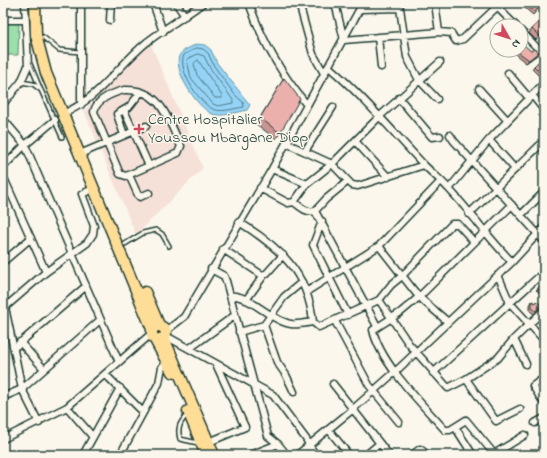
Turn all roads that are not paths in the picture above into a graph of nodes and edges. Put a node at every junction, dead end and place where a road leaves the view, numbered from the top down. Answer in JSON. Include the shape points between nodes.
{"nodes":[{"id":1,"x":25,"y":3,"type":"edge"},
{"id":2,"x":35,"y":3,"type":"edge"},
{"id":3,"x":41,"y":3,"type":"edge"},
{"id":4,"x":82,"y":3,"type":"edge"},
{"id":5,"x":111,"y":3,"type":"edge"},
{"id":6,"x":153,"y":3,"type":"edge"},
{"id":7,"x":176,"y":3,"type":"edge"},
{"id":8,"x":203,"y":3,"type":"edge"},
{"id":9,"x":249,"y":3,"type":"edge"},
{"id":10,"x":298,"y":3,"type":"edge"},
{"id":11,"x":335,"y":3,"type":"edge"},
{"id":12,"x":363,"y":3,"type":"edge"},
{"id":13,"x":435,"y":3,"type":"edge"},
{"id":14,"x":499,"y":5,"type":"edge"},
{"id":15,"x":360,"y":9,"type":"junction"},
{"id":16,"x":185,"y":16,"type":"junction"},
{"id":17,"x":510,"y":18,"type":"edge"},
{"id":18,"x":3,"y":20,"type":"edge"},
{"id":19,"x":25,"y":20,"type":"junction"},
{"id":20,"x":110,"y":20,"type":"dead end"},
{"id":21,"x":163,"y":32,"type":"junction"},
{"id":22,"x":439,"y":32,"type":"junction"},
{"id":23,"x":405,"y":34,"type":"junction"},
{"id":24,"x":43,"y":37,"type":"junction"},
{"id":25,"x":378,"y":37,"type":"junction"},
{"id":26,"x":529,"y":39,"type":"edge"},
{"id":27,"x":344,"y":40,"type":"junction"},
{"id":28,"x":80,"y":52,"type":"junction"},
{"id":29,"x":544,"y":55,"type":"edge"},
{"id":30,"x":28,"y":61,"type":"junction"},
{"id":31,"x":440,"y":62,"type":"dead end"},
{"id":32,"x":329,"y":67,"type":"junction"},
{"id":33,"x":381,"y":67,"type":"dead end"},
{"id":34,"x":508,"y":73,"type":"dead end"},
{"id":35,"x":325,"y":74,"type":"junction"},
{"id":36,"x":419,"y":80,"type":"junction"},
{"id":37,"x":21,"y":82,"type":"junction"},
{"id":38,"x":544,"y":83,"type":"edge"},
{"id":39,"x":3,"y":88,"type":"edge"},
{"id":40,"x":479,"y":89,"type":"dead end"},
{"id":41,"x":41,"y":90,"type":"junction"},
{"id":42,"x":141,"y":92,"type":"junction"},
{"id":43,"x":11,"y":95,"type":"junction"},
{"id":44,"x":530,"y":97,"type":"junction"},
{"id":45,"x":399,"y":98,"type":"junction"},
{"id":46,"x":437,"y":99,"type":"dead end"},
{"id":47,"x":3,"y":104,"type":"edge"},
{"id":48,"x":81,"y":105,"type":"junction"},
{"id":49,"x":307,"y":105,"type":"junction"},
{"id":50,"x":333,"y":108,"type":"dead end"},
{"id":51,"x":124,"y":110,"type":"junction"},
{"id":52,"x":544,"y":110,"type":"edge"},
{"id":53,"x":69,"y":111,"type":"junction"},
{"id":54,"x":380,"y":116,"type":"junction"},
{"id":55,"x":3,"y":119,"type":"edge"},
{"id":56,"x":55,"y":120,"type":"junction"},
{"id":57,"x":508,"y":120,"type":"junction"},
{"id":58,"x":146,"y":126,"type":"dead end"},
{"id":59,"x":134,"y":131,"type":"junction"},
{"id":60,"x":124,"y":135,"type":"junction"},
{"id":61,"x":450,"y":135,"type":"dead end"},
{"id":62,"x":440,"y":136,"type":"dead end"},
{"id":63,"x":62,"y":137,"type":"dead end"},
{"id":64,"x":489,"y":140,"type":"junction"},
{"id":65,"x":355,"y":141,"type":"junction"},
{"id":66,"x":544,"y":141,"type":"edge"},
{"id":67,"x":106,"y":143,"type":"junction"},
{"id":68,"x":286,"y":143,"type":"junction"},
{"id":69,"x":25,"y":145,"type":"junction"},
{"id":70,"x":305,"y":151,"type":"junction"},
{"id":71,"x":83,"y":153,"type":"junction"},
{"id":72,"x":472,"y":162,"type":"junction"},
{"id":73,"x":332,"y":164,"type":"junction"},
{"id":74,"x":424,"y":165,"type":"junction"},
{"id":75,"x":149,"y":166,"type":"junction"},
{"id":76,"x":3,"y":167,"type":"edge"},
{"id":77,"x":272,"y":169,"type":"junction"},
{"id":78,"x":515,"y":169,"type":"junction"},
{"id":79,"x":129,"y":175,"type":"junction"},
{"id":80,"x":3,"y":176,"type":"edge"},
{"id":81,"x":388,"y":177,"type":"junction"},
{"id":82,"x":348,"y":180,"type":"junction"},
{"id":83,"x":441,"y":181,"type":"junction"},
{"id":84,"x":307,"y":184,"type":"junction"},
{"id":85,"x":495,"y":187,"type":"junction"},
{"id":86,"x":94,"y":188,"type":"junction"},
{"id":87,"x":260,"y":188,"type":"junction"},
{"id":88,"x":449,"y":189,"type":"junction"},
{"id":89,"x":544,"y":192,"type":"edge"},
{"id":90,"x":149,"y":193,"type":"dead end"},
{"id":91,"x":294,"y":202,"type":"junction"},
{"id":92,"x":512,"y":205,"type":"junction"},
{"id":93,"x":315,"y":211,"type":"junction"},
{"id":94,"x":469,"y":214,"type":"junction"},
{"id":95,"x":521,"y":215,"type":"junction"},
{"id":96,"x":322,"y":221,"type":"junction"},
{"id":97,"x":239,"y":222,"type":"junction"},
{"id":98,"x":544,"y":227,"type":"edge"},
{"id":99,"x":484,"y":232,"type":"junction"},
{"id":100,"x":537,"y":234,"type":"junction"},
{"id":101,"x":31,"y":238,"type":"junction"},
{"id":102,"x":544,"y":241,"type":"edge"},
{"id":103,"x":474,"y":242,"type":"junction"},
{"id":104,"x":125,"y":244,"type":"junction"},
{"id":105,"x":169,"y":246,"type":"dead end"},
{"id":106,"x":379,"y":246,"type":"junction"},
{"id":107,"x":223,"y":249,"type":"junction"},
{"id":108,"x":72,"y":252,"type":"junction"},
{"id":109,"x":284,"y":255,"type":"junction"},
{"id":110,"x":3,"y":262,"type":"edge"},
{"id":111,"x":512,"y":262,"type":"junction"},
{"id":112,"x":345,"y":268,"type":"junction"},
{"id":113,"x":211,"y":269,"type":"junction"},
{"id":114,"x":46,"y":272,"type":"junction"},
{"id":115,"x":544,"y":272,"type":"edge"},
{"id":116,"x":264,"y":275,"type":"junction"},
{"id":117,"x":498,"y":275,"type":"junction"},
{"id":118,"x":402,"y":276,"type":"junction"},
{"id":119,"x":330,"y":279,"type":"junction"},
{"id":120,"x":302,"y":282,"type":"junction"},
{"id":121,"x":85,"y":287,"type":"junction"},
{"id":122,"x":306,"y":292,"type":"junction"},
{"id":123,"x":230,"y":296,"type":"junction"},
{"id":124,"x":419,"y":297,"type":"junction"},
{"id":125,"x":246,"y":300,"type":"junction"},
{"id":126,"x":380,"y":300,"type":"junction"},
{"id":127,"x":510,"y":302,"type":"junction"},
{"id":128,"x":366,"y":306,"type":"junction"},
{"id":129,"x":4,"y":308,"type":"edge"},
{"id":130,"x":544,"y":310,"type":"edge"},
{"id":131,"x":348,"y":315,"type":"junction"},
{"id":132,"x":234,"y":316,"type":"junction"},
{"id":133,"x":270,"y":316,"type":"junction"},
{"id":134,"x":391,"y":318,"type":"junction"},
{"id":135,"x":100,"y":320,"type":"junction"},
{"id":136,"x":335,"y":321,"type":"junction"},
{"id":137,"x":313,"y":322,"type":"junction"},
{"id":138,"x":448,"y":322,"type":"junction"},
{"id":139,"x":529,"y":323,"type":"junction"},
{"id":140,"x":264,"y":325,"type":"junction"},
{"id":141,"x":377,"y":326,"type":"junction"},
{"id":142,"x":239,"y":332,"type":"junction"},
{"id":143,"x":159,"y":333,"type":"junction"},
{"id":144,"x":514,"y":339,"type":"junction"},
{"id":145,"x":544,"y":340,"type":"edge"},
{"id":146,"x":20,"y":342,"type":"junction"},
{"id":147,"x":14,"y":348,"type":"junction"},
{"id":148,"x":190,"y":348,"type":"junction"},
{"id":149,"x":415,"y":352,"type":"junction"},
{"id":150,"x":119,"y":362,"type":"junction"},
{"id":151,"x":168,"y":364,"type":"junction"},
{"id":152,"x":216,"y":364,"type":"junction"},
{"id":153,"x":526,"y":364,"type":"dead end"},
{"id":154,"x":44,"y":370,"type":"junction"},
{"id":155,"x":395,"y":372,"type":"junction"},
{"id":156,"x":433,"y":373,"type":"junction"},
{"id":157,"x":105,"y":374,"type":"junction"},
{"id":158,"x":544,"y":378,"type":"edge"},
{"id":159,"x":466,"y":379,"type":"junction"},
{"id":160,"x":333,"y":384,"type":"dead end"},
{"id":161,"x":254,"y":385,"type":"junction"},
{"id":162,"x":120,"y":388,"type":"junction"},
{"id":163,"x":22,"y":389,"type":"junction"},
{"id":164,"x":373,"y":391,"type":"junction"},
{"id":165,"x":294,"y":392,"type":"dead end"},
{"id":166,"x":3,"y":397,"type":"edge"},
{"id":167,"x":544,"y":403,"type":"edge"},
{"id":168,"x":68,"y":407,"type":"junction"},
{"id":169,"x":520,"y":409,"type":"dead end"},
{"id":170,"x":352,"y":410,"type":"junction"},
{"id":171,"x":142,"y":411,"type":"junction"},
{"id":172,"x":189,"y":413,"type":"junction"},
{"id":173,"x":544,"y":418,"type":"edge"},
{"id":174,"x":38,"y":422,"type":"junction"},
{"id":175,"x":399,"y":422,"type":"dead end"},
{"id":176,"x":535,"y":422,"type":"dead end"},
{"id":177,"x":455,"y":428,"type":"junction"},
{"id":178,"x":329,"y":430,"type":"junction"},
{"id":179,"x":525,"y":435,"type":"dead end"},
{"id":180,"x":93,"y":437,"type":"junction"},
{"id":181,"x":3,"y":439,"type":"edge"},
{"id":182,"x":205,"y":442,"type":"junction"},
{"id":183,"x":278,"y":444,"type":"junction"},
{"id":184,"x":379,"y":444,"type":"junction"},
{"id":185,"x":309,"y":446,"type":"junction"},
{"id":186,"x":84,"y":455,"type":"edge"},
{"id":187,"x":120,"y":455,"type":"edge"},
{"id":188,"x":206,"y":455,"type":"edge"},
{"id":189,"x":214,"y":455,"type":"edge"},
{"id":190,"x":250,"y":455,"type":"edge"},
{"id":191,"x":287,"y":455,"type":"edge"},
{"id":192,"x":296,"y":455,"type":"edge"},
{"id":193,"x":315,"y":455,"type":"edge"},
{"id":194,"x":349,"y":455,"type":"edge"},
{"id":195,"x":366,"y":455,"type":"edge"},
{"id":196,"x":389,"y":455,"type":"edge"},
{"id":197,"x":412,"y":455,"type":"edge"},
{"id":198,"x":428,"y":455,"type":"edge"},
{"id":199,"x":473,"y":455,"type":"edge"},
{"id":200,"x":494,"y":455,"type":"edge"}],
"edges":[{"from":1,"to":19,"type":"street"},
{"from":2,"to":71,"type":"main road","via":[[41,58]]},
{"from":3,"to":24,"type":"main road"},
{"from":4,"to":28,"type":"street"},
{"from":5,"to":20,"type":"street"},
{"from":6,"to":21,"type":"street"},
{"from":7,"to":16,"type":"street"},
{"from":8,"to":16,"type":"street"},
{"from":9,"to":49,"type":"street","via":[[259,32],[272,55],[288,82]]},
{"from":10,"to":35,"type":"street","via":[[313,54]]},
{"from":11,"to":27,"type":"street"},
{"from":12,"to":15,"type":"street"},
{"from":13,"to":22,"type":"street"},
{"from":14,"to":17,"type":"street"},
{"from":14,"to":22,"type":"street","via":[[463,39],[455,40],[451,32]]},
{"from":15,"to":23,"type":"street","via":[[400,8]]},
{"from":15,"to":27,"type":"street"},
{"from":16,"to":21,"type":"street"},
{"from":18,"to":19,"type":"street"},
{"from":19,"to":30,"type":"street"},
{"from":21,"to":48,"type":"street","via":[[147,42]]},
{"from":22,"to":23,"type":"street"},
{"from":23,"to":25,"type":"street"},
{"from":23,"to":36,"type":"street","via":[[407,57]]},
{"from":24,"to":28,"type":"lane","via":[[59,50]]},
{"from":24,"to":53,"type":"main road","via":[[48,60]]},
{"from":25,"to":27,"type":"street"},
{"from":25,"to":33,"type":"street"},
{"from":26,"to":29,"type":"street"},
{"from":27,"to":32,"type":"street"},
{"from":28,"to":48,"type":"street"},
{"from":30,"to":37,"type":"street"},
{"from":30,"to":41,"type":"lane"},
{"from":31,"to":36,"type":"street"},
{"from":32,"to":35,"type":"street"},
{"from":32,"to":54,"type":"street"},
{"from":34,"to":44,"type":"street"},
{"from":35,"to":49,"type":"street"},
{"from":36,"to":45,"type":"street"},
{"from":36,"to":46,"type":"street"},
{"from":37,"to":41,"type":"lane","via":[[33,84]]},
{"from":37,"to":43,"type":"street"},
{"from":38,"to":44,"type":"street"},
{"from":39,"to":43,"type":"street"},
{"from":40,"to":57,"type":"street"},
{"from":41,"to":56,"type":"lane"},
{"from":42,"to":51,"type":"street"},
{"from":42,"to":67,"type":"street","via":[[117,92],[109,95],[95,108],[94,114]]},
{"from":42,"to":75,"type":"street","via":[[159,101],[181,146],[178,153]]},
{"from":43,"to":47,"type":"street"},
{"from":44,"to":52,"type":"street"},
{"from":44,"to":57,"type":"street"},
{"from":45,"to":54,"type":"street"},
{"from":45,"to":62,"type":"street","via":[[432,136]]},
{"from":48,"to":53,"type":"street"},
{"from":49,"to":68,"type":"street"},
{"from":50,"to":70,"type":"street"},
{"from":51,"to":59,"type":"street"},
{"from":51,"to":60,"type":"street","via":[[117,114]]},
{"from":53,"to":71,"type":"main road"},
{"from":54,"to":65,"type":"street"},
{"from":54,"to":74,"type":"street"},
{"from":55,"to":69,"type":"street"},
{"from":56,"to":63,"type":"lane"},
{"from":56,"to":69,"type":"street"},
{"from":57,"to":64,"type":"street"},
{"from":58,"to":59,"type":"street"},
{"from":59,"to":60,"type":"street"},
{"from":59,"to":75,"type":"street"},
{"from":60,"to":67,"type":"street"},
{"from":61,"to":72,"type":"street"},
{"from":64,"to":72,"type":"street"},
{"from":64,"to":78,"type":"street"},
{"from":65,"to":73,"type":"street"},
{"from":65,"to":81,"type":"street"},
{"from":66,"to":78,"type":"street"},
{"from":67,"to":71,"type":"street"},
{"from":67,"to":79,"type":"street","via":[[120,174]]},
{"from":68,"to":70,"type":"street"},
{"from":68,"to":77,"type":"street"},
{"from":69,"to":76,"type":"street"},
{"from":69,"to":108,"type":"street"},
{"from":70,"to":73,"type":"street"},
{"from":71,"to":86,"type":"main road"},
{"from":71,"to":104,"type":"main road"},
{"from":72,"to":85,"type":"street"},
{"from":72,"to":88,"type":"street"},
{"from":73,"to":82,"type":"street"},
{"from":73,"to":84,"type":"street"},
{"from":74,"to":81,"type":"street"},
{"from":74,"to":83,"type":"street"},
{"from":75,"to":79,"type":"street"},
{"from":77,"to":84,"type":"street"},
{"from":77,"to":87,"type":"street"},
{"from":78,"to":85,"type":"street"},
{"from":79,"to":90,"type":"street","via":[[140,197]]},
{"from":80,"to":101,"type":"street"},
{"from":81,"to":82,"type":"street","via":[[358,186]]},
{"from":82,"to":93,"type":"street"},
{"from":83,"to":88,"type":"street"},
{"from":83,"to":106,"type":"street"},
{"from":84,"to":91,"type":"street"},
{"from":85,"to":92,"type":"street"},
{"from":85,"to":94,"type":"street"},
{"from":86,"to":108,"type":"street","via":[[82,194],[94,230],[86,243]]},
{"from":86,"to":143,"type":"main road"},
{"from":87,"to":91,"type":"street","via":[[288,203]]},
{"from":87,"to":97,"type":"street"},
{"from":88,"to":94,"type":"street"},
{"from":89,"to":95,"type":"street"},
{"from":91,"to":93,"type":"street","via":[[305,210]]},
{"from":92,"to":95,"type":"street"},
{"from":92,"to":99,"type":"street"},
{"from":93,"to":96,"type":"street"},
{"from":94,"to":99,"type":"street"},
{"from":95,"to":100,"type":"street"},
{"from":96,"to":112,"type":"street"},
{"from":96,"to":119,"type":"street","via":[[313,245]]},
{"from":97,"to":107,"type":"street"},
{"from":97,"to":109,"type":"street"},
{"from":98,"to":100,"type":"street"},
{"from":99,"to":103,"type":"street"},
{"from":99,"to":111,"type":"street"},
{"from":100,"to":102,"type":"street"},
{"from":100,"to":111,"type":"street"},
{"from":101,"to":110,"type":"street"},
{"from":101,"to":114,"type":"street"},
{"from":103,"to":118,"type":"street","via":[[458,224],[452,224]]},
{"from":103,"to":124,"type":"street"},
{"from":104,"to":105,"type":"lane","via":[[143,232],[156,230],[162,234]]},
{"from":104,"to":143,"type":"main road"},
{"from":106,"to":112,"type":"street"},
{"from":106,"to":118,"type":"street"},
{"from":107,"to":113,"type":"street"},
{"from":107,"to":116,"type":"street"},
{"from":108,"to":114,"type":"street"},
{"from":108,"to":121,"type":"street"},
{"from":109,"to":116,"type":"street"},
{"from":109,"to":120,"type":"street"},
{"from":111,"to":117,"type":"street"},
{"from":112,"to":119,"type":"street"},
{"from":112,"to":128,"type":"street"},
{"from":113,"to":123,"type":"street","via":[[225,278]]},
{"from":113,"to":143,"type":"street","via":[[184,317]]},
{"from":114,"to":129,"type":"street"},
{"from":115,"to":127,"type":"street"},
{"from":116,"to":125,"type":"street"},
{"from":117,"to":127,"type":"street"},
{"from":117,"to":138,"type":"street"},
{"from":118,"to":124,"type":"street"},
{"from":118,"to":126,"type":"street","via":[[391,285]]},
{"from":119,"to":122,"type":"street"},
{"from":119,"to":131,"type":"street"},
{"from":120,"to":122,"type":"street"},
{"from":120,"to":133,"type":"street","via":[[284,297]]},
{"from":121,"to":135,"type":"street"},
{"from":121,"to":146,"type":"street"},
{"from":122,"to":137,"type":"street","via":[[312,308]]},
{"from":123,"to":125,"type":"street"},
{"from":123,"to":132,"type":"street"},
{"from":124,"to":134,"type":"street"},
{"from":124,"to":138,"type":"street"},
{"from":125,"to":133,"type":"street"},
{"from":126,"to":128,"type":"street"},
{"from":126,"to":134,"type":"street"},
{"from":127,"to":139,"type":"street"},
{"from":127,"to":156,"type":"street"},
{"from":128,"to":131,"type":"street"},
{"from":128,"to":141,"type":"street"},
{"from":129,"to":147,"type":"street"},
{"from":130,"to":139,"type":"street"},
{"from":131,"to":136,"type":"street"},
{"from":132,"to":142,"type":"street"},
{"from":132,"to":148,"type":"street"},
{"from":133,"to":137,"type":"street","via":[[292,324]]},
{"from":133,"to":140,"type":"street"},
{"from":134,"to":141,"type":"street"},
{"from":134,"to":149,"type":"street"},
{"from":135,"to":150,"type":"street"},
{"from":135,"to":154,"type":"street"},
{"from":136,"to":137,"type":"street","via":[[322,327]]},
{"from":136,"to":164,"type":"street"},
{"from":138,"to":149,"type":"street"},
{"from":139,"to":144,"type":"street"},
{"from":139,"to":145,"type":"street"},
{"from":140,"to":142,"type":"street"},
{"from":140,"to":165,"type":"street","via":[[277,362]]},
{"from":141,"to":155,"type":"street","via":[[373,330],[374,335]]},
{"from":142,"to":161,"type":"street"},
{"from":143,"to":148,"type":"street"},
{"from":143,"to":150,"type":"street"},
{"from":143,"to":151,"type":"main road"},
{"from":143,"to":182,"type":"main road"},
{"from":144,"to":153,"type":"street"},
{"from":144,"to":159,"type":"street","via":[[498,358]]},
{"from":146,"to":147,"type":"street"},
{"from":146,"to":154,"type":"street"},
{"from":147,"to":163,"type":"street"},
{"from":148,"to":152,"type":"street"},
{"from":149,"to":155,"type":"street"},
{"from":149,"to":156,"type":"street"},
{"from":150,"to":157,"type":"street"},
{"from":151,"to":171,"type":"street","via":[[162,367],[159,383]]},
{"from":151,"to":172,"type":"main road"},
{"from":152,"to":161,"type":"street"},
{"from":152,"to":182,"type":"street","via":[[245,427]]},
{"from":154,"to":163,"type":"street"},
{"from":155,"to":164,"type":"street"},
{"from":155,"to":177,"type":"street","via":[[445,430]]},
{"from":156,"to":159,"type":"street","via":[[448,388]]},
{"from":157,"to":162,"type":"street"},
{"from":157,"to":168,"type":"street"},
{"from":158,"to":167,"type":"street","via":[[533,386]]},
{"from":159,"to":169,"type":"street","via":[[496,421]]},
{"from":160,"to":170,"type":"street"},
{"from":161,"to":183,"type":"street","via":[[268,436]]},
{"from":161,"to":185,"type":"street","via":[[270,392],[279,401]]},
{"from":162,"to":171,"type":"street"},
{"from":162,"to":180,"type":"street"},
{"from":163,"to":166,"type":"street"},
{"from":163,"to":174,"type":"street"},
{"from":164,"to":170,"type":"street"},
{"from":164,"to":175,"type":"street"},
{"from":168,"to":174,"type":"street"},
{"from":168,"to":180,"type":"street"},
{"from":170,"to":178,"type":"street"},
{"from":170,"to":184,"type":"street"},
{"from":171,"to":187,"type":"street"},
{"from":172,"to":182,"type":"main road"},
{"from":172,"to":182,"type":"lane","via":[[179,426],[180,439]]},
{"from":173,"to":176,"type":"street"},
{"from":174,"to":181,"type":"street"},
{"from":177,"to":199,"type":"street"},
{"from":177,"to":200,"type":"street","via":[[468,421]]},
{"from":178,"to":185,"type":"street"},
{"from":178,"to":194,"type":"street"},
{"from":179,"to":200,"type":"street"},
{"from":180,"to":186,"type":"street"},
{"from":182,"to":188,"type":"main road"},
{"from":182,"to":189,"type":"main road"},
{"from":183,"to":190,"type":"street"},
{"from":183,"to":191,"type":"street"},
{"from":184,"to":195,"type":"street"},
{"from":184,"to":196,"type":"street"},
{"from":185,"to":192,"type":"street"},
{"from":185,"to":193,"type":"street"},
{"from":197,"to":198,"type":"street","via":[[420,449]]}]}
